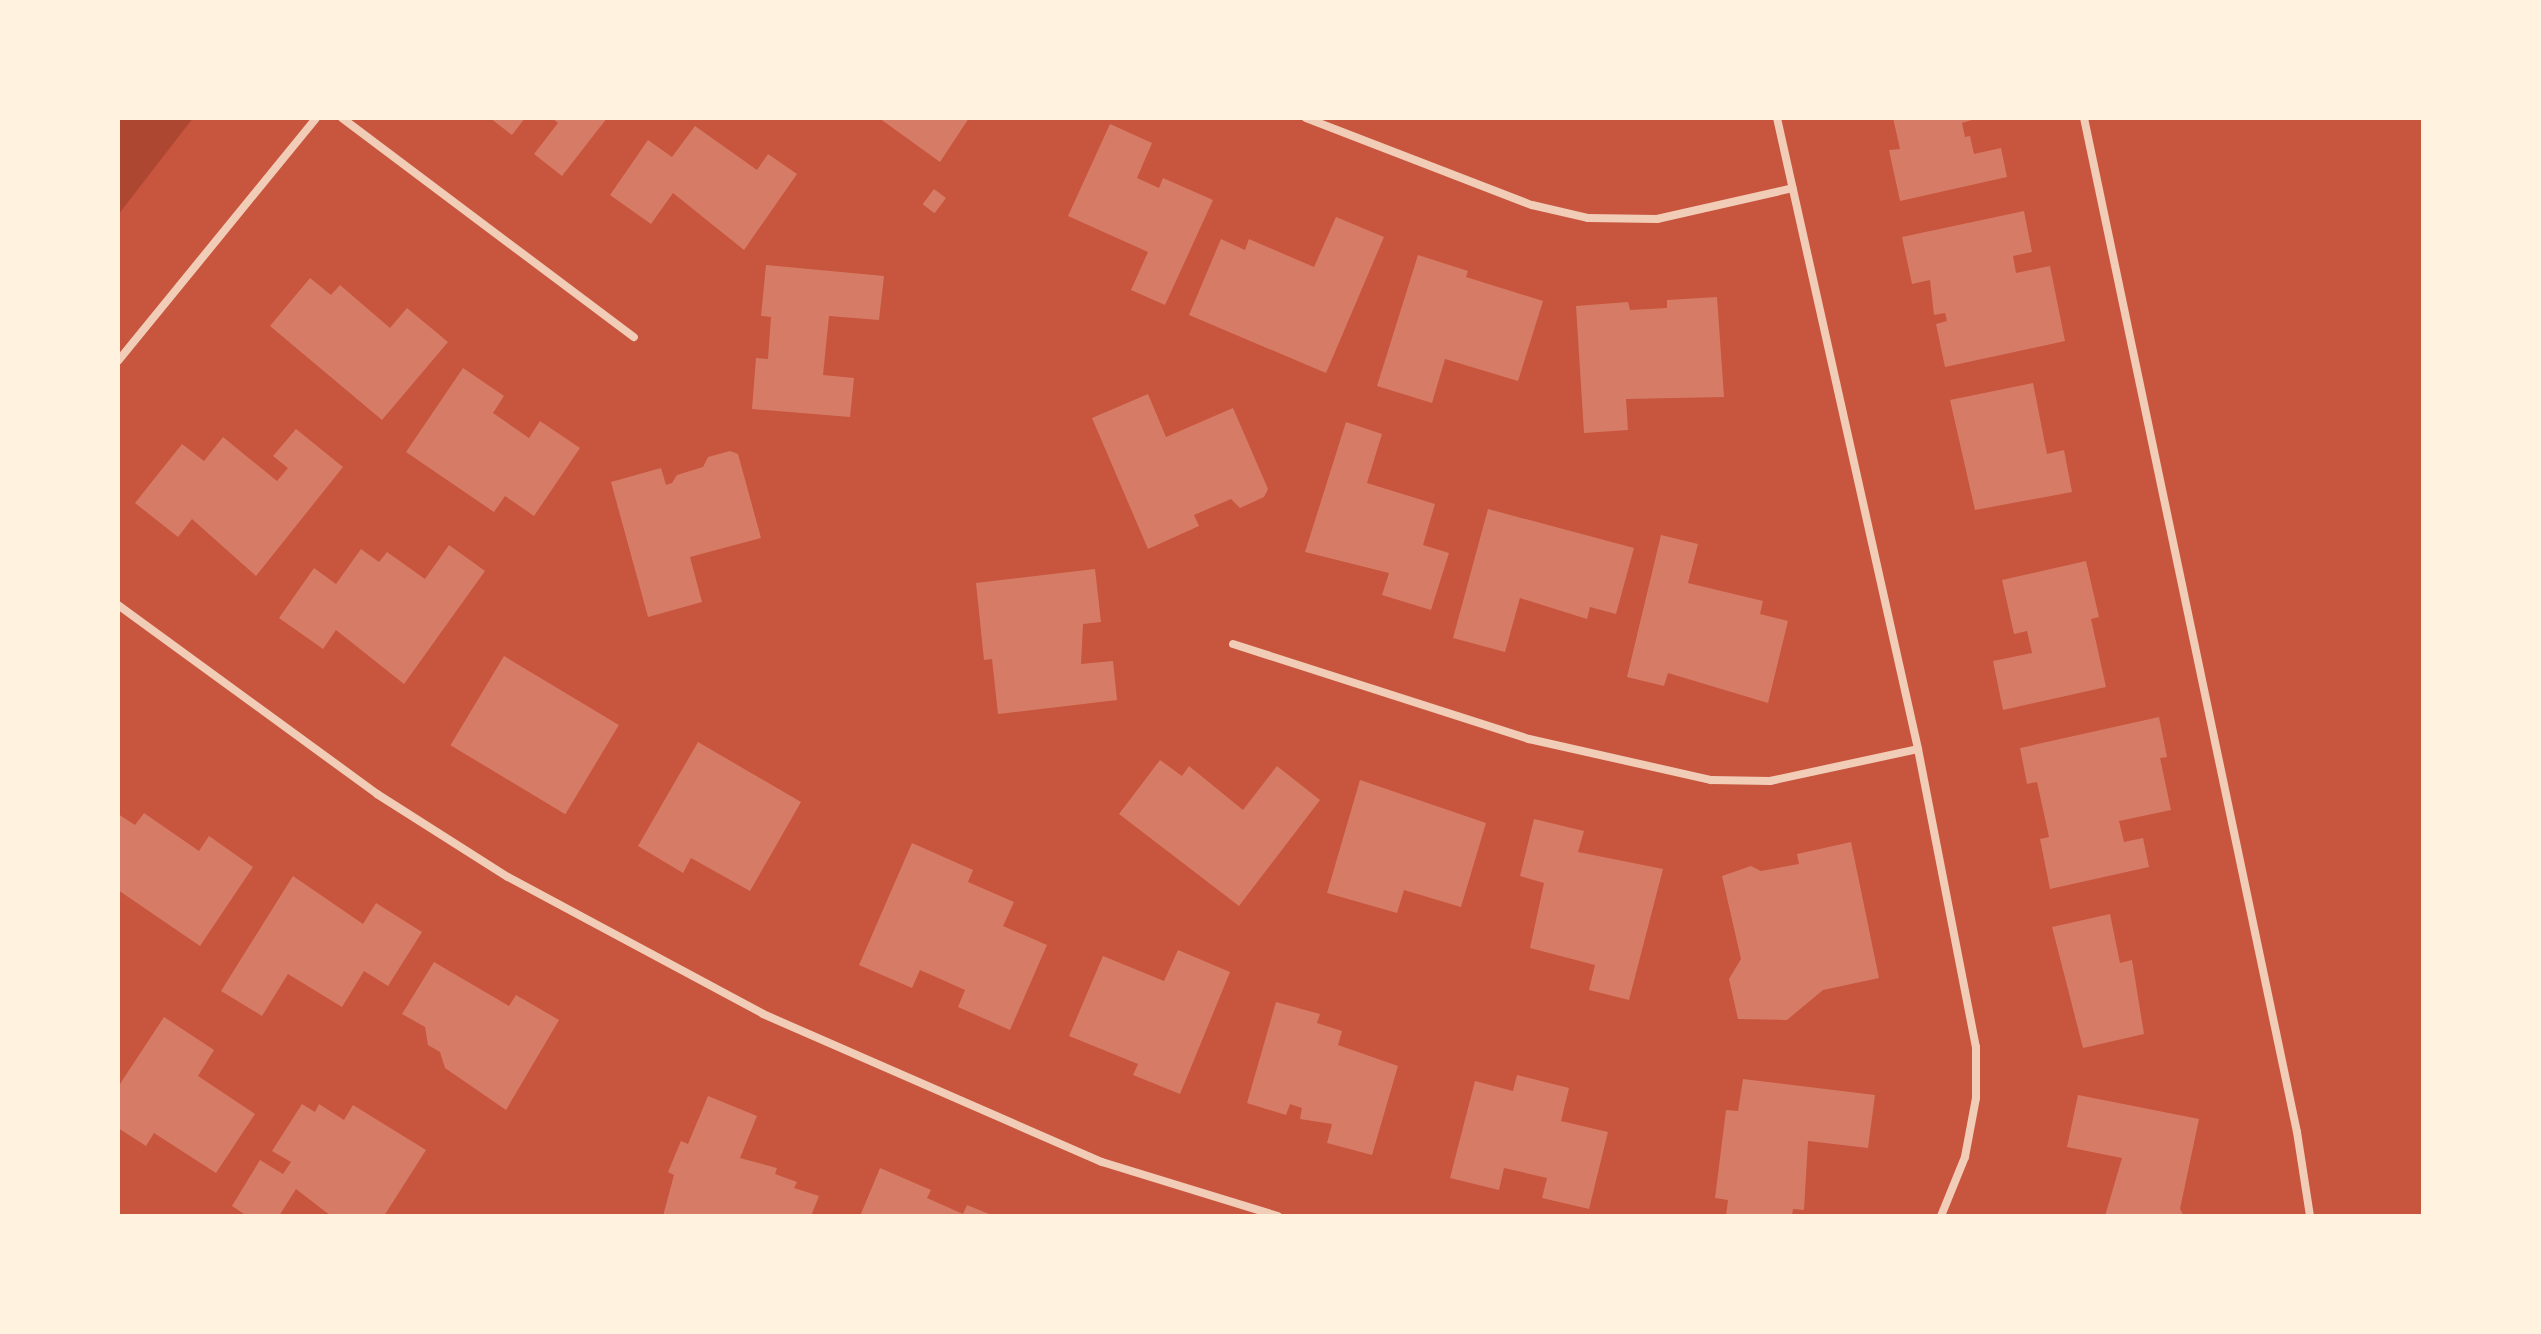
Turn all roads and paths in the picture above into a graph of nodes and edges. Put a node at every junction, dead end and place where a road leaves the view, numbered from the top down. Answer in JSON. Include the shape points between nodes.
{"nodes":[{"id":1,"x":316,"y":118,"type":"edge"},
{"id":2,"x":342,"y":118,"type":"edge"},
{"id":3,"x":1306,"y":118,"type":"edge"},
{"id":4,"x":1777,"y":118,"type":"edge"},
{"id":5,"x":2084,"y":118,"type":"edge"},
{"id":6,"x":1793,"y":188,"type":"junction"},
{"id":7,"x":634,"y":337,"type":"dead end"},
{"id":8,"x":118,"y":361,"type":"edge"},
{"id":9,"x":118,"y":605,"type":"edge"},
{"id":10,"x":1233,"y":644,"type":"dead end"},
{"id":11,"x":1918,"y":749,"type":"junction"},
{"id":12,"x":1278,"y":1216,"type":"edge"},
{"id":13,"x":1941,"y":1216,"type":"edge"},
{"id":14,"x":2310,"y":1216,"type":"edge"}],
"edges":[{"from":1,"to":8,"type":"street"},
{"from":2,"to":7,"type":"street"},
{"from":3,"to":6,"type":"street","via":[[1532,205],[1588,218],[1657,219]]},
{"from":4,"to":6,"type":"street"},
{"from":5,"to":14,"type":"street","via":[[2297,1132]]},
{"from":6,"to":11,"type":"street"},
{"from":9,"to":12,"type":"street","via":[[266,717],[508,877],[763,1014],[1102,1162]]},
{"from":10,"to":11,"type":"street","via":[[1529,739],[1711,780],[1770,781]]},
{"from":11,"to":13,"type":"street","via":[[1976,1047],[1976,1098],[1965,1157]]}]}
